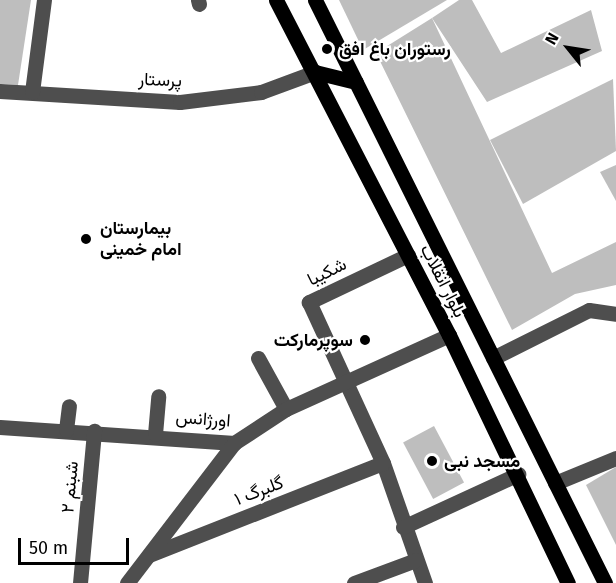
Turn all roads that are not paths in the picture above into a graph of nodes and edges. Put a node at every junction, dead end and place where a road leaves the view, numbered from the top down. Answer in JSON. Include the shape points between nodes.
{"nodes":[{"id":1,"x":44,"y":0,"type":"edge"},
{"id":2,"x":276,"y":0,"type":"edge"},
{"id":3,"x":315,"y":0,"type":"edge"},
{"id":4,"x":315,"y":72,"type":"junction"},
{"id":5,"x":356,"y":82,"type":"junction"},
{"id":6,"x":0,"y":91,"type":"edge"},
{"id":7,"x":32,"y":92,"type":"junction"},
{"id":8,"x":408,"y":255,"type":"junction"},
{"id":9,"x":616,"y":314,"type":"edge"},
{"id":10,"x":449,"y":334,"type":"junction"},
{"id":11,"x":258,"y":358,"type":"dead end"},
{"id":12,"x":493,"y":358,"type":"junction"},
{"id":13,"x":344,"y":382,"type":"junction"},
{"id":14,"x":158,"y":396,"type":"dead end"},
{"id":15,"x":69,"y":406,"type":"dead end"},
{"id":16,"x":286,"y":409,"type":"junction"},
{"id":17,"x":0,"y":427,"type":"edge"},
{"id":18,"x":66,"y":430,"type":"junction"},
{"id":19,"x":94,"y":431,"type":"junction"},
{"id":20,"x":155,"y":434,"type":"junction"},
{"id":21,"x":234,"y":443,"type":"junction"},
{"id":22,"x":616,"y":458,"type":"edge"},
{"id":23,"x":383,"y":463,"type":"junction"},
{"id":24,"x":518,"y":474,"type":"junction"},
{"id":25,"x":555,"y":483,"type":"junction"},
{"id":26,"x":403,"y":528,"type":"junction"},
{"id":27,"x":149,"y":555,"type":"junction"},
{"id":28,"x":416,"y":560,"type":"junction"},
{"id":29,"x":80,"y":583,"type":"edge"},
{"id":30,"x":127,"y":583,"type":"edge"},
{"id":31,"x":354,"y":583,"type":"edge"},
{"id":32,"x":425,"y":583,"type":"edge"},
{"id":33,"x":568,"y":583,"type":"edge"},
{"id":34,"x":605,"y":583,"type":"edge"}],
"edges":[{"from":1,"to":7,"type":"street"},
{"from":2,"to":4,"type":"main road","name":"بلوار انقلاب"},
{"from":3,"to":5,"type":"main road","name":"بلوار انقلاب"},
{"from":4,"to":5,"type":"main road"},
{"from":4,"to":7,"type":"street","name":"پرستار","via":[[261,92],[180,102]]},
{"from":4,"to":8,"type":"main road","name":"بلوار انقلاب"},
{"from":5,"to":12,"type":"main road","name":"بلوار انقلاب"},
{"from":6,"to":7,"type":"street","name":"پرستار"},
{"from":8,"to":10,"type":"main road","name":"بلوار انقلاب"},
{"from":8,"to":13,"type":"street","name":"شکیبا","via":[[309,302]]},
{"from":9,"to":12,"type":"street","via":[[588,310]]},
{"from":10,"to":13,"type":"street","name":"اورژانس"},
{"from":10,"to":24,"type":"main road","name":"بلوار انقلاب"},
{"from":11,"to":16,"type":"street"},
{"from":12,"to":25,"type":"main road","name":"بلوار انقلاب"},
{"from":13,"to":16,"type":"street","name":"اورژانس"},
{"from":13,"to":23,"type":"street"},
{"from":14,"to":20,"type":"street"},
{"from":15,"to":18,"type":"street"},
{"from":16,"to":21,"type":"street","name":"اورژانس"},
{"from":17,"to":18,"type":"street","name":"اورژانس"},
{"from":18,"to":19,"type":"street","name":"اورژانس"},
{"from":19,"to":20,"type":"street","name":"اورژانس"},
{"from":19,"to":29,"type":"street","name":"شبنم ۲"},
{"from":20,"to":21,"type":"street","name":"اورژانس"},
{"from":21,"to":27,"type":"street"},
{"from":22,"to":25,"type":"street"},
{"from":23,"to":26,"type":"street"},
{"from":23,"to":27,"type":"street","name":"گلبرگ ۱"},
{"from":24,"to":26,"type":"street"},
{"from":24,"to":33,"type":"main road","name":"بلوار انقلاب"},
{"from":25,"to":34,"type":"main road","name":"بلوار انقلاب"},
{"from":26,"to":28,"type":"street"},
{"from":27,"to":30,"type":"street"},
{"from":28,"to":31,"type":"street"},
{"from":28,"to":32,"type":"street"}]}
